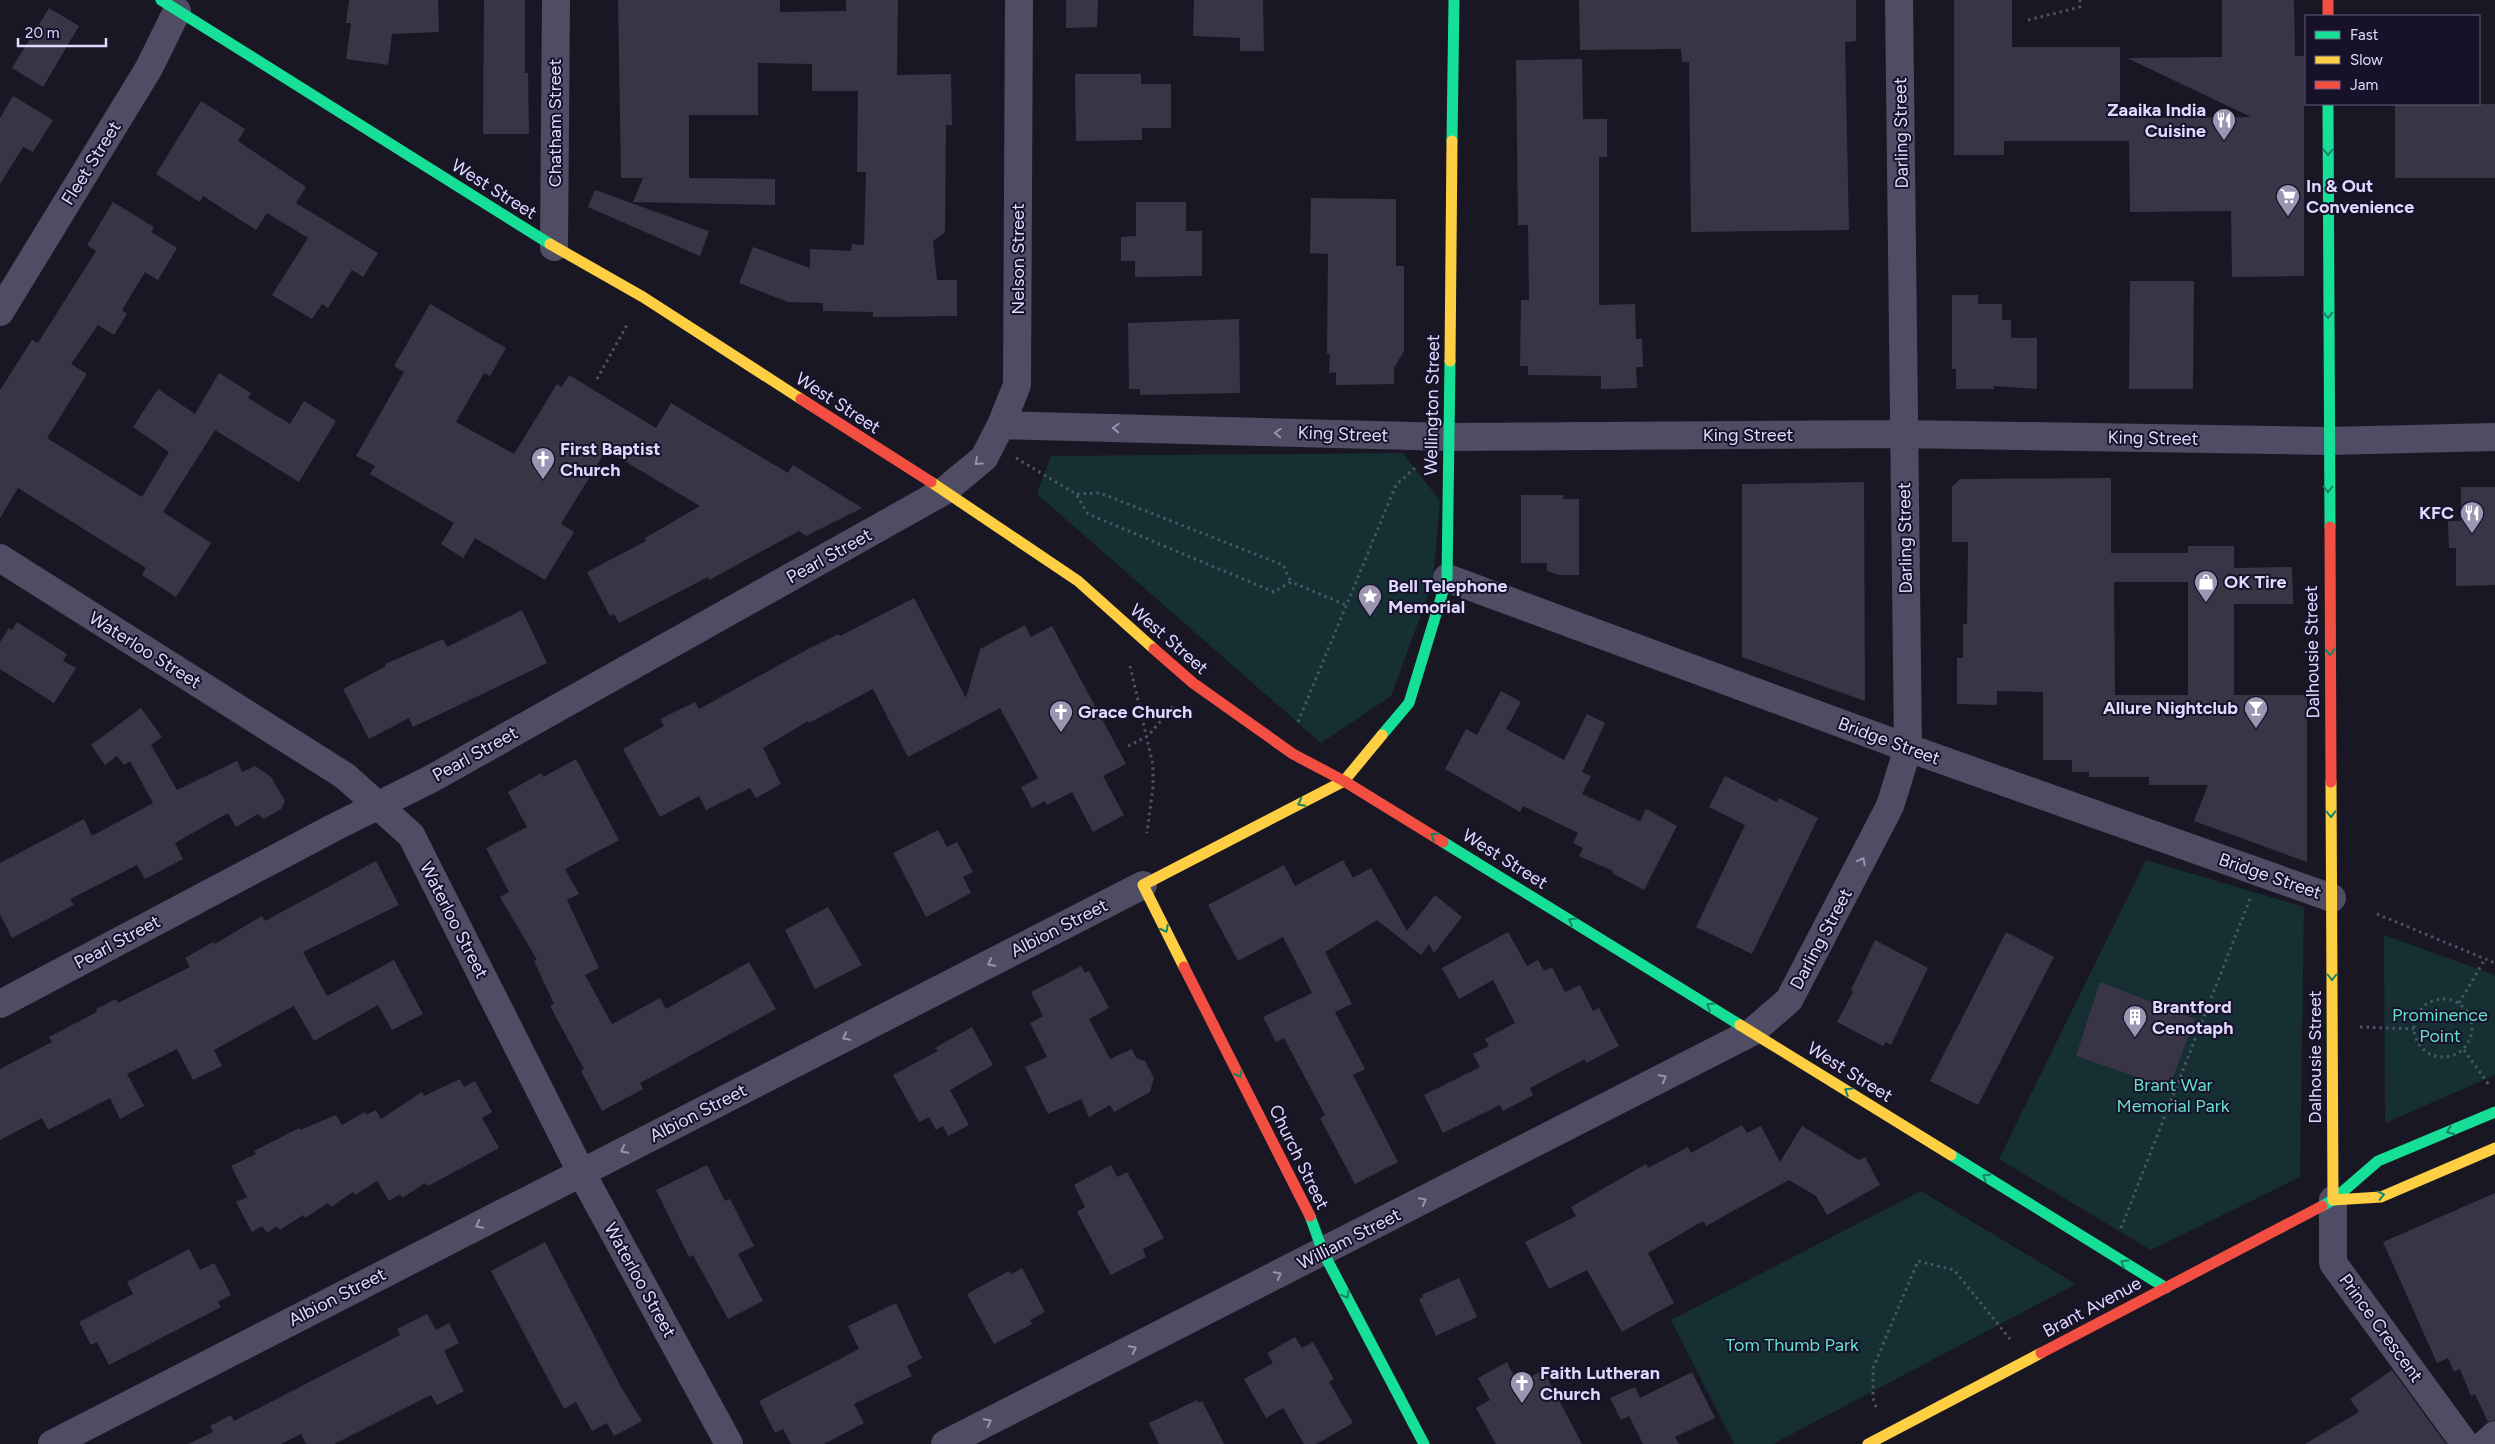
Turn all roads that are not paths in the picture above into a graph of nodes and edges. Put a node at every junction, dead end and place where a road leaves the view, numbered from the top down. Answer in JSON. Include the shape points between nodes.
{"nodes":[{"id":1,"x":556,"y":0,"type":"edge"},
{"id":2,"x":1019,"y":0,"type":"edge"},
{"id":3,"x":1454,"y":0,"type":"edge"},
{"id":4,"x":1899,"y":0,"type":"edge"},
{"id":5,"x":2328,"y":0,"type":"edge"},
{"id":6,"x":169,"y":5,"type":"edge"},
{"id":7,"x":2328,"y":15,"type":"edge"},
{"id":8,"x":2328,"y":105,"type":"edge"},
{"id":9,"x":554,"y":247,"type":"junction"},
{"id":10,"x":0,"y":312,"type":"edge"},
{"id":11,"x":996,"y":434,"type":"junction"},
{"id":12,"x":1904,"y":434,"type":"junction"},
{"id":13,"x":1450,"y":437,"type":"junction"},
{"id":14,"x":2495,"y":437,"type":"edge"},
{"id":15,"x":2328,"y":441,"type":"junction"},
{"id":16,"x":944,"y":491,"type":"junction"},
{"id":17,"x":4,"y":568,"type":"edge"},
{"id":18,"x":1447,"y":578,"type":"junction"},
{"id":19,"x":1908,"y":748,"type":"junction"},
{"id":20,"x":1344,"y":781,"type":"junction"},
{"id":21,"x":377,"y":806,"type":"junction"},
{"id":22,"x":1144,"y":885,"type":"junction"},
{"id":23,"x":2332,"y":898,"type":"junction"},
{"id":24,"x":0,"y":1004,"type":"edge"},
{"id":25,"x":1752,"y":1032,"type":"junction"},
{"id":26,"x":2495,"y":1112,"type":"edge"},
{"id":27,"x":2495,"y":1148,"type":"edge"},
{"id":28,"x":581,"y":1172,"type":"junction"},
{"id":29,"x":2332,"y":1200,"type":"junction"},
{"id":30,"x":1323,"y":1252,"type":"junction"},
{"id":31,"x":2166,"y":1288,"type":"junction"},
{"id":32,"x":2495,"y":1435,"type":"edge"},
{"id":33,"x":1882,"y":1441,"type":"edge"},
{"id":34,"x":52,"y":1444,"type":"edge"},
{"id":35,"x":729,"y":1444,"type":"edge"},
{"id":36,"x":945,"y":1444,"type":"edge"},
{"id":37,"x":1424,"y":1444,"type":"edge"},
{"id":38,"x":2465,"y":1444,"type":"edge"},
{"id":39,"x":2485,"y":1444,"type":"edge"}],
"edges":[{"from":1,"to":9,"type":"street","name":"Chatham Street"},
{"from":2,"to":11,"type":"street","name":"Nelson Street","via":[[1017,384]]},
{"from":3,"to":13,"type":"main road","name":"Wellington Street"},
{"from":4,"to":12,"type":"street","name":"Darling Street"},
{"from":5,"to":7,"type":"main road"},
{"from":6,"to":9,"type":"main road","name":"West Street"},
{"from":6,"to":10,"type":"street","name":"Fleet Street","via":[[149,68]]},
{"from":8,"to":15,"type":"main road","name":"Dalhousie Street","one_way":true},
{"from":9,"to":16,"type":"main road","name":"West Street","via":[[643,297]]},
{"from":13,"to":11,"type":"street","name":"King Street","one_way":true},
{"from":11,"to":16,"type":"street","name":"Nelson Street","one_way":true,"via":[[984,458]]},
{"from":12,"to":13,"type":"street","name":"King Street"},
{"from":12,"to":15,"type":"street","name":"King Street"},
{"from":12,"to":19,"type":"street","name":"Darling Street"},
{"from":13,"to":18,"type":"main road","name":"Wellington Street"},
{"from":14,"to":15,"type":"street","name":"King Street"},
{"from":15,"to":23,"type":"main road","name":"Dalhousie Street","one_way":true},
{"from":16,"to":20,"type":"main road","name":"West Street","via":[[1078,581],[1193,684],[1293,754]]},
{"from":16,"to":21,"type":"street","name":"Pearl Street","via":[[431,779]]},
{"from":17,"to":21,"type":"street","name":"Waterloo Street","via":[[345,776]]},
{"from":18,"to":19,"type":"street","name":"Bridge Street"},
{"from":18,"to":20,"type":"main road","name":"Wellington Street","via":[[1409,703]]},
{"from":19,"to":23,"type":"street","name":"Bridge Street"},
{"from":25,"to":19,"type":"street","name":"Darling Street","one_way":true,"via":[[1789,1000],[1890,806]]},
{"from":20,"to":22,"type":"main road","name":"Albion Street","one_way":true},
{"from":25,"to":20,"type":"main road","name":"West Street","one_way":true},
{"from":21,"to":24,"type":"street","name":"Pearl Street"},
{"from":21,"to":28,"type":"street","name":"Waterloo Street","via":[[411,835]]},
{"from":22,"to":28,"type":"street","name":"Albion Street","one_way":true},
{"from":22,"to":30,"type":"main road","name":"Church Street","one_way":true,"via":[[1308,1211]]},
{"from":23,"to":29,"type":"main road","name":"Dalhousie Street","one_way":true},
{"from":30,"to":25,"type":"street","name":"William Street","one_way":true},
{"from":31,"to":25,"type":"main road","name":"West Street","one_way":true},
{"from":26,"to":29,"type":"main road","name":"Brant Avenue","one_way":true,"via":[[2378,1161]]},
{"from":29,"to":27,"type":"main road","name":"Brant Avenue","one_way":true,"via":[[2382,1197]]},
{"from":28,"to":34,"type":"street","name":"Albion Street","one_way":true},
{"from":28,"to":35,"type":"street","name":"Waterloo Street"},
{"from":29,"to":31,"type":"main road","name":"Brant Avenue"},
{"from":29,"to":38,"type":"street","name":"Prince Crescent","via":[[2333,1263]]},
{"from":36,"to":30,"type":"street","name":"William Street","one_way":true},
{"from":30,"to":37,"type":"main road","name":"Church Street","one_way":true},
{"from":31,"to":33,"type":"main road","name":"Brant Avenue"},
{"from":32,"to":39,"type":"street"}]}
